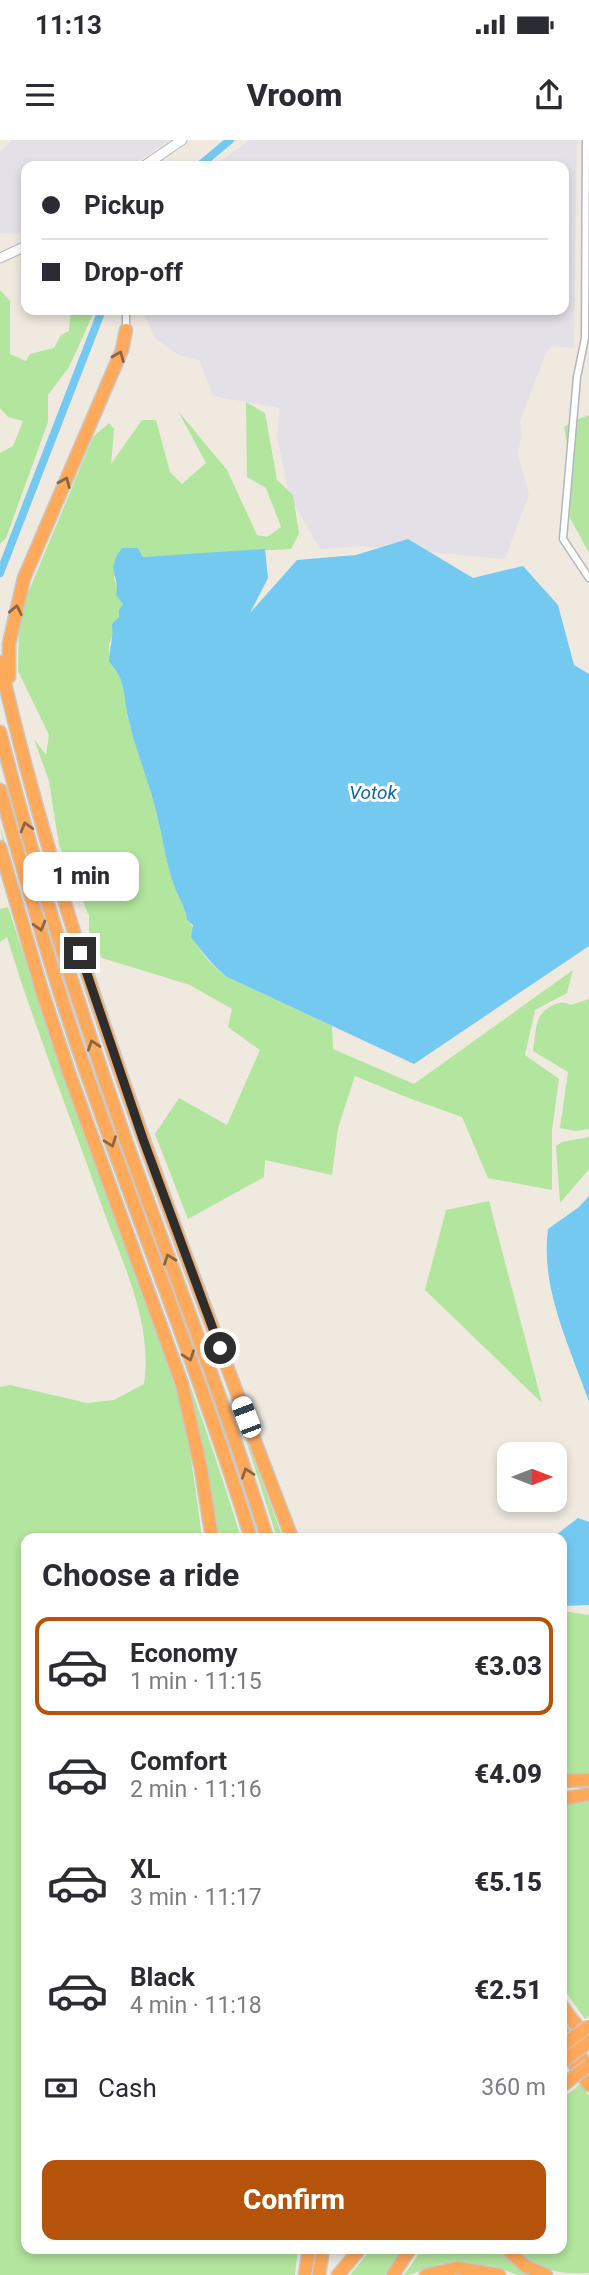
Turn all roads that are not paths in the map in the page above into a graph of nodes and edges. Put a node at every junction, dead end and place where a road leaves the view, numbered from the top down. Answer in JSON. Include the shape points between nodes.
{"nodes":[{"id":1,"x":182,"y":140,"type":"edge"},
{"id":2,"x":586,"y":140,"type":"edge"},
{"id":3,"x":151,"y":161,"type":"edge"},
{"id":4,"x":21,"y":248,"type":"edge"},
{"id":5,"x":0,"y":258,"type":"edge"},
{"id":6,"x":126,"y":315,"type":"edge"},
{"id":7,"x":126,"y":331,"type":"joint"},
{"id":8,"x":589,"y":578,"type":"edge"},
{"id":9,"x":0,"y":662,"type":"edge"},
{"id":10,"x":15,"y":726,"type":"junction"},
{"id":11,"x":0,"y":732,"type":"edge"},
{"id":12,"x":0,"y":790,"type":"edge"},
{"id":13,"x":0,"y":847,"type":"edge"},
{"id":14,"x":211,"y":1533,"type":"edge"},
{"id":15,"x":249,"y":1533,"type":"edge"},
{"id":16,"x":265,"y":1533,"type":"edge"},
{"id":17,"x":290,"y":1533,"type":"edge"},
{"id":18,"x":589,"y":1780,"type":"edge"},
{"id":19,"x":567,"y":1781,"type":"edge"},
{"id":20,"x":589,"y":1794,"type":"edge"},
{"id":21,"x":567,"y":1798,"type":"edge"},
{"id":22,"x":567,"y":2013,"type":"edge"},
{"id":23,"x":589,"y":2026,"type":"edge"},
{"id":24,"x":567,"y":2037,"type":"edge"},
{"id":25,"x":589,"y":2042,"type":"edge"},
{"id":26,"x":567,"y":2043,"type":"edge"},
{"id":27,"x":567,"y":2054,"type":"edge"},
{"id":28,"x":567,"y":2058,"type":"edge"},
{"id":29,"x":589,"y":2066,"type":"edge"},
{"id":30,"x":567,"y":2082,"type":"edge"},
{"id":31,"x":589,"y":2085,"type":"edge"},
{"id":32,"x":308,"y":2254,"type":"edge"},
{"id":33,"x":322,"y":2254,"type":"edge"},
{"id":34,"x":356,"y":2254,"type":"edge"},
{"id":35,"x":407,"y":2254,"type":"edge"},
{"id":36,"x":512,"y":2254,"type":"edge"},
{"id":37,"x":305,"y":2275,"type":"edge"},
{"id":38,"x":319,"y":2275,"type":"edge"},
{"id":39,"x":338,"y":2275,"type":"edge"},
{"id":40,"x":393,"y":2275,"type":"edge"},
{"id":41,"x":426,"y":2275,"type":"edge"},
{"id":42,"x":499,"y":2275,"type":"edge"},
{"id":43,"x":546,"y":2275,"type":"edge"}],
"edges":[{"from":1,"to":3,"type":"main road"},
{"from":2,"to":8,"type":"street","via":[[585,338],[577,377],[563,539]]},
{"from":4,"to":5,"type":"main road"},
{"from":6,"to":7,"type":"street"},
{"from":10,"to":7,"type":"highway","one_way":true,"via":[[9,653],[17,602],[122,351]]},
{"from":9,"to":10,"type":"highway"},
{"from":10,"to":17,"type":"highway","via":[[92,989],[143,1139]]},
{"from":16,"to":11,"type":"highway","one_way":true,"via":[[99,1063]]},
{"from":12,"to":15,"type":"highway","one_way":true,"via":[[67,1015]]},
{"from":13,"to":14,"type":"highway","via":[[69,1073],[182,1384]]},
{"from":18,"to":19,"type":"highway"},
{"from":20,"to":21,"type":"highway"},
{"from":22,"to":25,"type":"highway"},
{"from":23,"to":26,"type":"highway","bridge":true},
{"from":24,"to":29,"type":"highway"},
{"from":25,"to":28,"type":"highway","bridge":true},
{"from":27,"to":31,"type":"highway"},
{"from":29,"to":30,"type":"highway","bridge":true},
{"from":32,"to":37,"type":"highway"},
{"from":33,"to":38,"type":"highway"},
{"from":34,"to":39,"type":"highway"},
{"from":35,"to":40,"type":"highway"},
{"from":36,"to":43,"type":"highway"},
{"from":41,"to":42,"type":"highway","via":[[457,2268]]}]}
